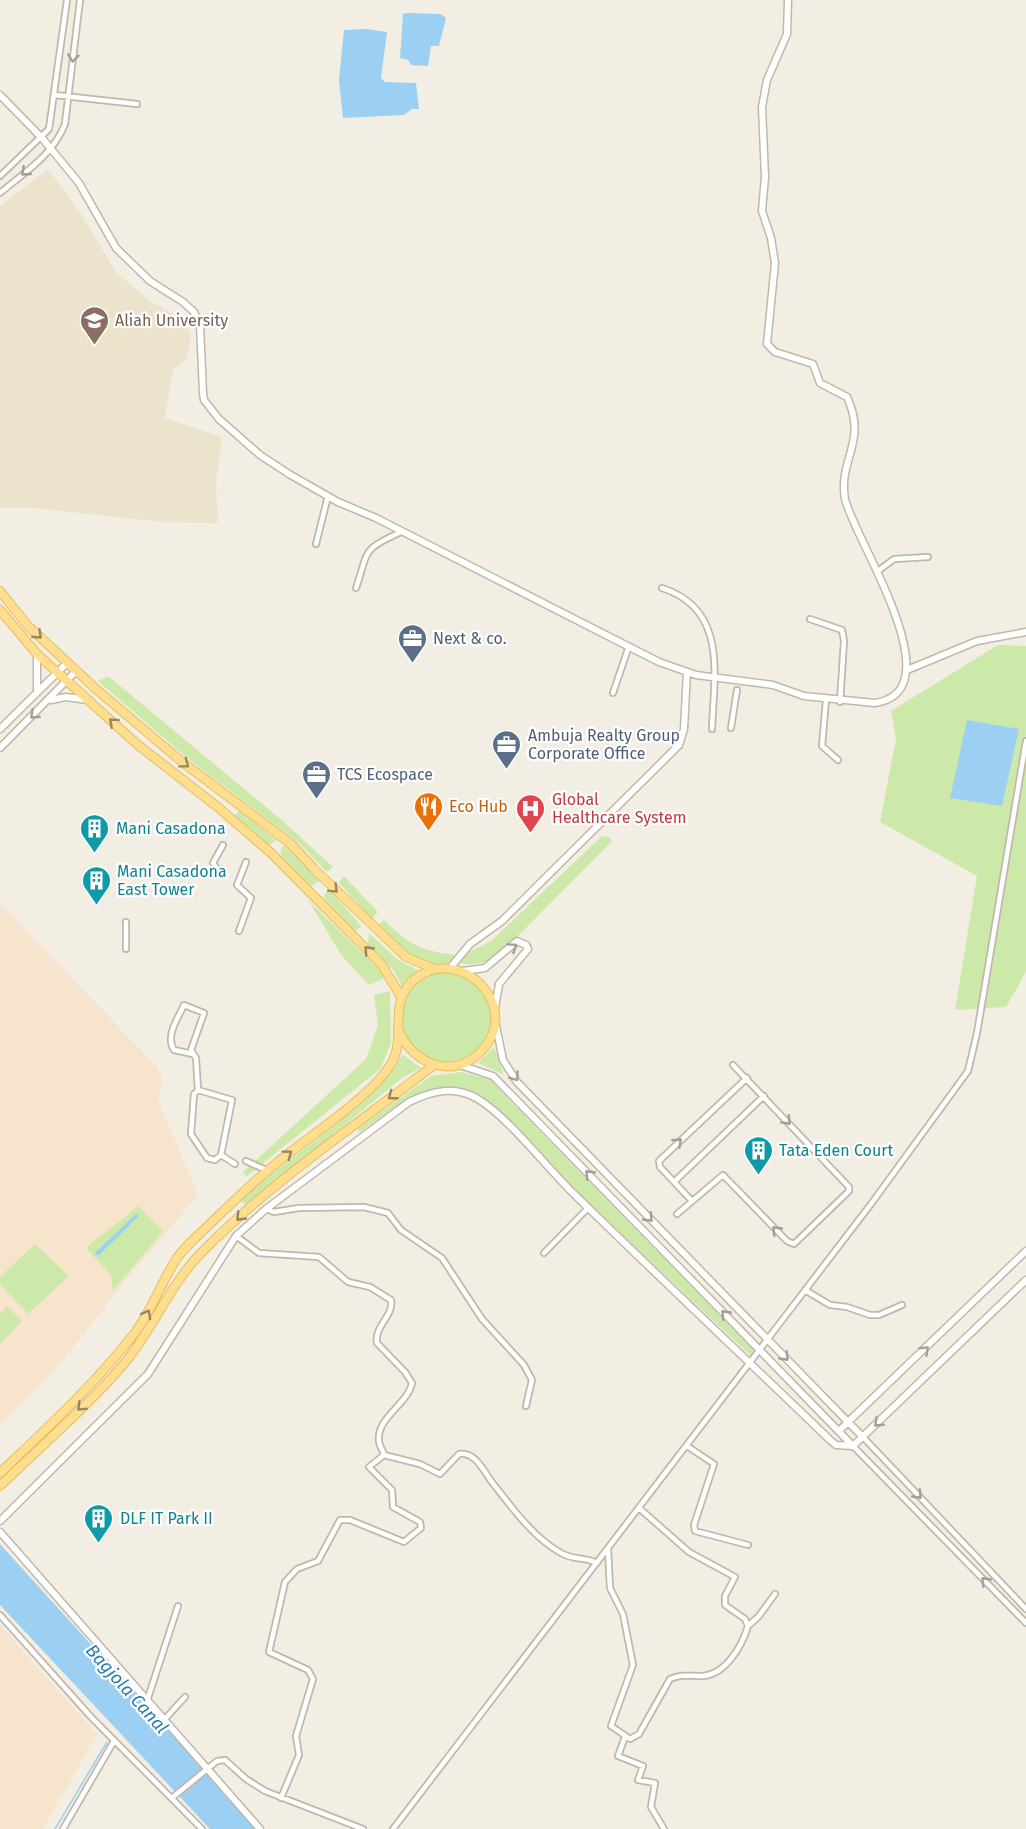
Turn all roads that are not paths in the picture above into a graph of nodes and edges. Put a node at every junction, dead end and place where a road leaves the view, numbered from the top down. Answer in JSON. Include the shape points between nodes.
{"nodes":[{"id":1,"x":67,"y":0,"type":"edge"},
{"id":2,"x":80,"y":0,"type":"edge"},
{"id":3,"x":788,"y":0,"type":"edge"},
{"id":4,"x":0,"y":95,"type":"edge"},
{"id":5,"x":55,"y":95,"type":"junction"},
{"id":6,"x":68,"y":97,"type":"junction"},
{"id":7,"x":137,"y":104,"type":"dead end"},
{"id":8,"x":42,"y":138,"type":"junction"},
{"id":9,"x":51,"y":150,"type":"junction"},
{"id":10,"x":0,"y":176,"type":"edge"},
{"id":11,"x":0,"y":193,"type":"edge"},
{"id":12,"x":328,"y":496,"type":"junction"},
{"id":13,"x":398,"y":530,"type":"junction"},
{"id":14,"x":316,"y":544,"type":"dead end"},
{"id":15,"x":928,"y":557,"type":"dead end"},
{"id":16,"x":878,"y":572,"type":"junction"},
{"id":17,"x":356,"y":588,"type":"dead end"},
{"id":18,"x":662,"y":588,"type":"dead end"},
{"id":19,"x":0,"y":591,"type":"edge"},
{"id":20,"x":0,"y":610,"type":"edge"},
{"id":21,"x":810,"y":619,"type":"dead end"},
{"id":22,"x":1026,"y":632,"type":"edge"},
{"id":23,"x":629,"y":646,"type":"junction"},
{"id":24,"x":37,"y":654,"type":"junction"},
{"id":25,"x":67,"y":663,"type":"junction"},
{"id":26,"x":907,"y":670,"type":"junction"},
{"id":27,"x":76,"y":671,"type":"junction"},
{"id":28,"x":58,"y":672,"type":"junction"},
{"id":29,"x":687,"y":672,"type":"junction"},
{"id":30,"x":711,"y":678,"type":"junction"},
{"id":31,"x":68,"y":682,"type":"junction"},
{"id":32,"x":737,"y":686,"type":"junction"},
{"id":33,"x":37,"y":693,"type":"junction"},
{"id":34,"x":613,"y":693,"type":"dead end"},
{"id":35,"x":49,"y":700,"type":"junction"},
{"id":36,"x":88,"y":700,"type":"junction"},
{"id":37,"x":826,"y":700,"type":"junction"},
{"id":38,"x":840,"y":702,"type":"junction"},
{"id":39,"x":731,"y":728,"type":"dead end"},
{"id":40,"x":0,"y":729,"type":"edge"},
{"id":41,"x":712,"y":729,"type":"dead end"},
{"id":42,"x":1026,"y":741,"type":"edge"},
{"id":43,"x":0,"y":748,"type":"edge"},
{"id":44,"x":838,"y":760,"type":"dead end"},
{"id":45,"x":223,"y":845,"type":"dead end"},
{"id":46,"x":246,"y":862,"type":"dead end"},
{"id":47,"x":218,"y":870,"type":"dead end"},
{"id":48,"x":126,"y":922,"type":"dead end"},
{"id":49,"x":239,"y":931,"type":"dead end"},
{"id":50,"x":126,"y":949,"type":"dead end"},
{"id":51,"x":450,"y":968,"type":"junction"},
{"id":52,"x":436,"y":969,"type":"junction"},
{"id":53,"x":463,"y":971,"type":"junction"},
{"id":54,"x":401,"y":997,"type":"junction"},
{"id":55,"x":495,"y":1008,"type":"junction"},
{"id":56,"x":495,"y":1023,"type":"junction"},
{"id":57,"x":398,"y":1029,"type":"junction"},
{"id":58,"x":193,"y":1054,"type":"junction"},
{"id":59,"x":434,"y":1065,"type":"junction"},
{"id":60,"x":459,"y":1065,"type":"junction"},
{"id":61,"x":733,"y":1065,"type":"dead end"},
{"id":62,"x":747,"y":1078,"type":"junction"},
{"id":63,"x":198,"y":1090,"type":"junction"},
{"id":64,"x":764,"y":1096,"type":"junction"},
{"id":65,"x":350,"y":1128,"type":"junction"},
{"id":66,"x":358,"y":1139,"type":"junction"},
{"id":67,"x":221,"y":1155,"type":"junction"},
{"id":68,"x":246,"y":1161,"type":"dead end"},
{"id":69,"x":235,"y":1164,"type":"dead end"},
{"id":70,"x":266,"y":1170,"type":"junction"},
{"id":71,"x":674,"y":1182,"type":"junction"},
{"id":72,"x":692,"y":1202,"type":"junction"},
{"id":73,"x":588,"y":1208,"type":"junction"},
{"id":74,"x":266,"y":1209,"type":"junction"},
{"id":75,"x":677,"y":1214,"type":"dead end"},
{"id":76,"x":236,"y":1236,"type":"junction"},
{"id":77,"x":1026,"y":1251,"type":"edge"},
{"id":78,"x":544,"y":1253,"type":"dead end"},
{"id":79,"x":1026,"y":1280,"type":"edge"},
{"id":80,"x":805,"y":1290,"type":"junction"},
{"id":81,"x":902,"y":1305,"type":"dead end"},
{"id":82,"x":768,"y":1339,"type":"junction"},
{"id":83,"x":760,"y":1350,"type":"junction"},
{"id":84,"x":750,"y":1363,"type":"junction"},
{"id":85,"x":526,"y":1406,"type":"dead end"},
{"id":86,"x":848,"y":1422,"type":"junction"},
{"id":87,"x":839,"y":1431,"type":"junction"},
{"id":88,"x":863,"y":1437,"type":"junction"},
{"id":89,"x":687,"y":1446,"type":"junction"},
{"id":90,"x":853,"y":1446,"type":"junction"},
{"id":91,"x":384,"y":1455,"type":"junction"},
{"id":92,"x":0,"y":1473,"type":"edge"},
{"id":93,"x":0,"y":1486,"type":"edge"},
{"id":94,"x":639,"y":1508,"type":"junction"},
{"id":95,"x":0,"y":1521,"type":"edge"},
{"id":96,"x":0,"y":1532,"type":"edge"},
{"id":97,"x":748,"y":1545,"type":"dead end"},
{"id":98,"x":608,"y":1549,"type":"junction"},
{"id":99,"x":597,"y":1563,"type":"junction"},
{"id":100,"x":775,"y":1594,"type":"dead end"},
{"id":101,"x":178,"y":1606,"type":"dead end"},
{"id":102,"x":1026,"y":1608,"type":"edge"},
{"id":103,"x":0,"y":1615,"type":"edge"},
{"id":104,"x":1026,"y":1623,"type":"edge"},
{"id":105,"x":748,"y":1626,"type":"junction"},
{"id":106,"x":185,"y":1697,"type":"dead end"},
{"id":107,"x":147,"y":1701,"type":"junction"},
{"id":108,"x":164,"y":1720,"type":"junction"},
{"id":109,"x":625,"y":1737,"type":"junction"},
{"id":110,"x":114,"y":1741,"type":"junction"},
{"id":111,"x":207,"y":1770,"type":"junction"},
{"id":112,"x":173,"y":1797,"type":"junction"},
{"id":113,"x":281,"y":1798,"type":"junction"},
{"id":114,"x":63,"y":1829,"type":"edge"},
{"id":115,"x":202,"y":1829,"type":"edge"},
{"id":116,"x":260,"y":1829,"type":"edge"},
{"id":117,"x":363,"y":1829,"type":"edge"},
{"id":118,"x":393,"y":1829,"type":"edge"},
{"id":119,"x":663,"y":1829,"type":"edge"}],
"edges":[{"from":1,"to":5,"type":"street"},
{"from":2,"to":6,"type":"street","one_way":true},
{"from":3,"to":16,"type":"street","via":[[787,34],[767,80],[762,107],[762,211],[775,263],[767,344],[775,352],[813,364],[820,383],[848,399],[856,431],[845,477],[846,501]]},
{"from":4,"to":8,"type":"street"},
{"from":5,"to":6,"type":"street"},
{"from":5,"to":8,"type":"street","via":[[49,129]]},
{"from":6,"to":7,"type":"street"},
{"from":6,"to":9,"type":"street","via":[[64,124]]},
{"from":8,"to":9,"type":"street"},
{"from":8,"to":10,"type":"street"},
{"from":9,"to":11,"type":"street","one_way":true},
{"from":9,"to":12,"type":"street","via":[[79,183],[116,248],[150,281],[194,312],[200,325],[202,393],[219,419],[260,455]]},
{"from":12,"to":13,"type":"street"},
{"from":12,"to":14,"type":"street"},
{"from":13,"to":17,"type":"street","via":[[368,551]]},
{"from":13,"to":23,"type":"street"},
{"from":15,"to":16,"type":"street","via":[[894,559]]},
{"from":16,"to":26,"type":"street","via":[[897,622]]},
{"from":18,"to":30,"type":"street","via":[[677,592],[702,617],[716,653]]},
{"from":19,"to":25,"type":"main road","one_way":true,"via":[[28,626]]},
{"from":20,"to":24,"type":"main road"},
{"from":21,"to":38,"type":"street","via":[[842,630]]},
{"from":22,"to":26,"type":"street","via":[[977,641]]},
{"from":23,"to":29,"type":"street"},
{"from":23,"to":34,"type":"street"},
{"from":24,"to":28,"type":"main road"},
{"from":24,"to":33,"type":"street"},
{"from":25,"to":27,"type":"main road"},
{"from":25,"to":28,"type":"street"},
{"from":26,"to":38,"type":"street","via":[[898,691],[885,701]]},
{"from":27,"to":31,"type":"street"},
{"from":27,"to":52,"type":"main road","one_way":true,"via":[[181,761],[291,844],[406,957]]},
{"from":28,"to":31,"type":"main road"},
{"from":28,"to":33,"type":"street"},
{"from":29,"to":30,"type":"street"},
{"from":29,"to":51,"type":"street","via":[[684,729],[679,745],[502,921],[470,944]]},
{"from":30,"to":32,"type":"street"},
{"from":30,"to":41,"type":"street"},
{"from":31,"to":35,"type":"street"},
{"from":31,"to":36,"type":"main road"},
{"from":32,"to":37,"type":"street","via":[[773,685]]},
{"from":32,"to":39,"type":"street"},
{"from":33,"to":40,"type":"street"},
{"from":35,"to":36,"type":"street"},
{"from":35,"to":43,"type":"street","one_way":true},
{"from":54,"to":36,"type":"main road","one_way":true,"via":[[382,964],[272,853]]},
{"from":37,"to":38,"type":"street"},
{"from":37,"to":44,"type":"street","via":[[822,746]]},
{"from":42,"to":80,"type":"street","via":[[971,1066]]},
{"from":45,"to":47,"type":"street","via":[[213,863]]},
{"from":46,"to":49,"type":"street","via":[[237,885],[251,898]]},
{"from":48,"to":50,"type":"street"},
{"from":51,"to":52,"type":"main road"},
{"from":51,"to":53,"type":"main road"},
{"from":52,"to":54,"type":"main road","via":[[415,979]]},
{"from":53,"to":55,"type":"main road","via":[[483,985]]},
{"from":53,"to":55,"type":"street","one_way":true,"via":[[485,968],[518,941],[526,945],[528,949],[499,984]]},
{"from":54,"to":57,"type":"main road"},
{"from":55,"to":56,"type":"main road"},
{"from":56,"to":60,"type":"main road","via":[[487,1044]]},
{"from":56,"to":82,"type":"street","one_way":true,"via":[[503,1060],[518,1082]]},
{"from":57,"to":59,"type":"main road","via":[[411,1052]]},
{"from":70,"to":57,"type":"main road","one_way":true,"via":[[377,1081],[398,1051]]},
{"from":58,"to":58,"type":"street","via":[[204,1013],[184,1005],[171,1034],[171,1047]]},
{"from":58,"to":63,"type":"street"},
{"from":59,"to":60,"type":"main road"},
{"from":59,"to":65,"type":"main road","one_way":true},
{"from":83,"to":60,"type":"street","one_way":true,"via":[[493,1076]]},
{"from":61,"to":62,"type":"street"},
{"from":62,"to":64,"type":"street"},
{"from":71,"to":62,"type":"street","one_way":true,"via":[[660,1167],[661,1158]]},
{"from":63,"to":67,"type":"street","via":[[194,1094],[191,1134],[207,1158],[215,1160]]},
{"from":63,"to":67,"type":"street","via":[[231,1099]]},
{"from":64,"to":71,"type":"street"},
{"from":64,"to":72,"type":"street","one_way":true,"via":[[849,1188],[848,1193],[794,1244],[724,1175]]},
{"from":65,"to":66,"type":"street"},
{"from":65,"to":93,"type":"main road","one_way":true,"via":[[259,1198],[202,1252],[176,1281],[145,1338],[122,1366]]},
{"from":66,"to":73,"type":"street","via":[[429,1092],[448,1089],[464,1093],[478,1099],[500,1118]]},
{"from":66,"to":74,"type":"street"},
{"from":67,"to":69,"type":"street"},
{"from":68,"to":70,"type":"street"},
{"from":92,"to":70,"type":"main road","one_way":true,"via":[[135,1332],[186,1246]]},
{"from":71,"to":72,"type":"street"},
{"from":72,"to":75,"type":"street"},
{"from":73,"to":78,"type":"street"},
{"from":73,"to":84,"type":"street"},
{"from":74,"to":76,"type":"street"},
{"from":74,"to":85,"type":"street","via":[[274,1212],[364,1207],[388,1213],[401,1230],[442,1258],[482,1319],[524,1365],[532,1386]]},
{"from":76,"to":91,"type":"street","via":[[259,1253],[319,1257],[348,1282],[366,1285],[391,1300],[377,1343],[412,1383],[380,1430]]},
{"from":76,"to":95,"type":"street","via":[[148,1374]]},
{"from":86,"to":77,"type":"street","one_way":true},
{"from":79,"to":88,"type":"street","one_way":true},
{"from":80,"to":81,"type":"street","via":[[830,1305],[870,1315]]},
{"from":80,"to":82,"type":"street"},
{"from":82,"to":83,"type":"street"},
{"from":82,"to":86,"type":"street","one_way":true},
{"from":83,"to":84,"type":"street"},
{"from":83,"to":87,"type":"street"},
{"from":84,"to":89,"type":"street"},
{"from":84,"to":90,"type":"street","via":[[836,1445]]},
{"from":86,"to":87,"type":"street"},
{"from":86,"to":88,"type":"street"},
{"from":87,"to":90,"type":"street"},
{"from":88,"to":90,"type":"street"},
{"from":88,"to":102,"type":"street","one_way":true},
{"from":89,"to":94,"type":"street"},
{"from":89,"to":97,"type":"street","via":[[714,1464],[695,1531]]},
{"from":104,"to":90,"type":"street","one_way":true},
{"from":91,"to":99,"type":"street","via":[[420,1464],[440,1474],[459,1454],[468,1455],[479,1463],[514,1511],[550,1546],[562,1554]]},
{"from":91,"to":113,"type":"street","via":[[371,1464],[370,1470],[392,1490],[393,1507],[420,1522],[421,1528],[404,1542],[351,1520],[340,1520],[318,1561],[297,1569],[285,1582],[269,1652],[308,1670],[313,1680],[296,1736],[299,1755]]},
{"from":94,"to":98,"type":"street"},
{"from":94,"to":105,"type":"street","via":[[689,1552],[734,1576],[725,1605],[745,1619]]},
{"from":96,"to":107,"type":"street"},
{"from":98,"to":99,"type":"street"},
{"from":98,"to":109,"type":"street","via":[[610,1588],[623,1614],[633,1658],[631,1677],[611,1722],[613,1729]]},
{"from":99,"to":118,"type":"street"},
{"from":100,"to":105,"type":"street"},
{"from":101,"to":107,"type":"street"},
{"from":103,"to":110,"type":"street"},
{"from":105,"to":109,"type":"street","via":[[722,1669],[708,1675],[670,1679],[639,1734]]},
{"from":106,"to":108,"type":"street"},
{"from":107,"to":108,"type":"street"},
{"from":108,"to":111,"type":"street"},
{"from":109,"to":119,"type":"street","via":[[618,1756],[643,1766],[638,1780],[655,1783],[651,1807]]},
{"from":110,"to":112,"type":"street"},
{"from":110,"to":114,"type":"street"},
{"from":111,"to":112,"type":"street"},
{"from":111,"to":113,"type":"street","via":[[217,1761],[225,1760],[255,1785]]},
{"from":111,"to":116,"type":"street"},
{"from":112,"to":115,"type":"street"},
{"from":113,"to":117,"type":"street"}]}
